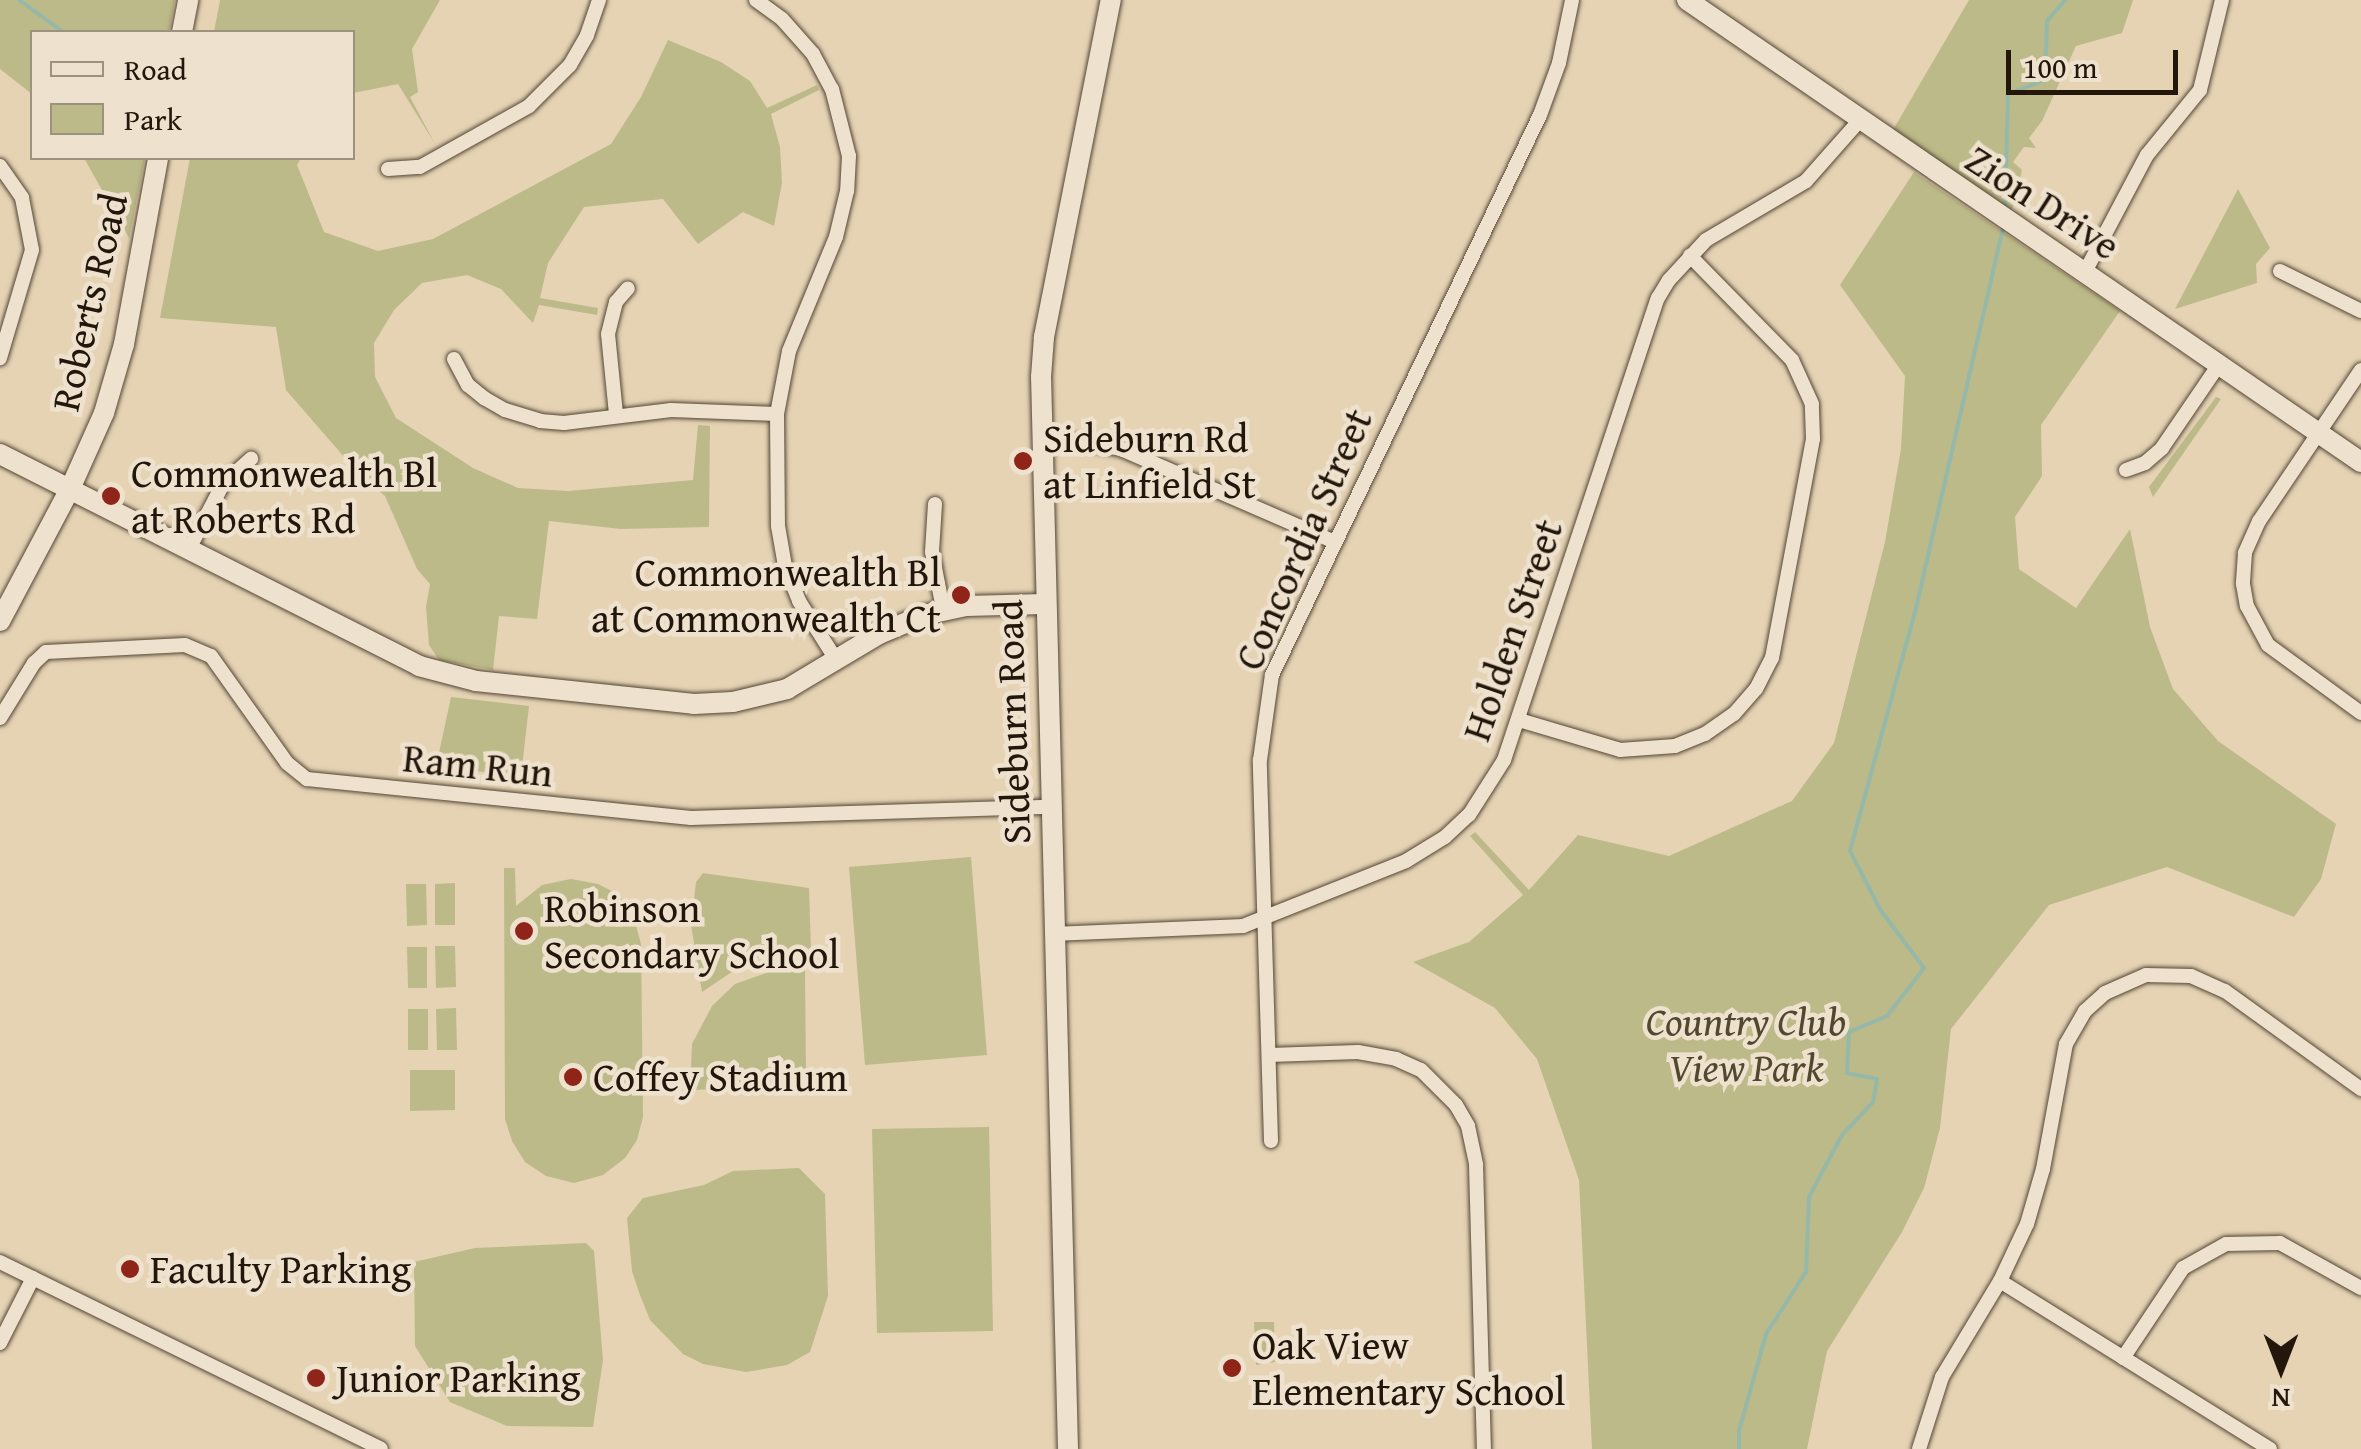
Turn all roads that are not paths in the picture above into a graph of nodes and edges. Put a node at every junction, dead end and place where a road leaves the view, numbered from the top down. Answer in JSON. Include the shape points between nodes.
{"nodes":[{"id":1,"x":188,"y":0,"type":"edge"},
{"id":2,"x":599,"y":0,"type":"edge"},
{"id":3,"x":756,"y":0,"type":"edge"},
{"id":4,"x":1111,"y":0,"type":"edge"},
{"id":5,"x":1572,"y":0,"type":"edge"},
{"id":6,"x":1687,"y":0,"type":"edge"},
{"id":7,"x":2222,"y":0,"type":"edge"},
{"id":8,"x":182,"y":30,"type":"edge"},
{"id":9,"x":1860,"y":120,"type":"junction"},
{"id":10,"x":158,"y":160,"type":"edge"},
{"id":11,"x":0,"y":166,"type":"edge"},
{"id":12,"x":388,"y":170,"type":"dead end"},
{"id":13,"x":1690,"y":256,"type":"junction"},
{"id":14,"x":2086,"y":270,"type":"junction"},
{"id":15,"x":2280,"y":272,"type":"dead end"},
{"id":16,"x":628,"y":288,"type":"dead end"},
{"id":17,"x":2361,"y":311,"type":"edge"},
{"id":18,"x":0,"y":358,"type":"edge"},
{"id":19,"x":454,"y":359,"type":"dead end"},
{"id":20,"x":2218,"y":366,"type":"junction"},
{"id":21,"x":2361,"y":370,"type":"edge"},
{"id":22,"x":616,"y":414,"type":"junction"},
{"id":23,"x":777,"y":414,"type":"junction"},
{"id":24,"x":2320,"y":434,"type":"junction"},
{"id":25,"x":1040,"y":436,"type":"junction"},
{"id":26,"x":0,"y":454,"type":"edge"},
{"id":27,"x":250,"y":459,"type":"dead end"},
{"id":28,"x":2361,"y":462,"type":"edge"},
{"id":29,"x":2126,"y":470,"type":"dead end"},
{"id":30,"x":70,"y":489,"type":"junction"},
{"id":31,"x":935,"y":504,"type":"dead end"},
{"id":32,"x":1333,"y":541,"type":"junction"},
{"id":33,"x":189,"y":549,"type":"junction"},
{"id":34,"x":1044,"y":604,"type":"junction"},
{"id":35,"x":943,"y":609,"type":"junction"},
{"id":36,"x":0,"y":621,"type":"edge"},
{"id":37,"x":836,"y":661,"type":"junction"},
{"id":38,"x":2361,"y":712,"type":"edge"},
{"id":39,"x":0,"y":718,"type":"edge"},
{"id":40,"x":1519,"y":720,"type":"junction"},
{"id":41,"x":1050,"y":807,"type":"junction"},
{"id":42,"x":1265,"y":917,"type":"junction"},
{"id":43,"x":1053,"y":934,"type":"junction"},
{"id":44,"x":1268,"y":1054,"type":"junction"},
{"id":45,"x":2361,"y":1089,"type":"edge"},
{"id":46,"x":1271,"y":1141,"type":"dead end"},
{"id":47,"x":0,"y":1262,"type":"edge"},
{"id":48,"x":33,"y":1278,"type":"junction"},
{"id":49,"x":2000,"y":1280,"type":"junction"},
{"id":50,"x":2361,"y":1288,"type":"edge"},
{"id":51,"x":0,"y":1343,"type":"edge"},
{"id":52,"x":2124,"y":1358,"type":"junction"},
{"id":53,"x":381,"y":1449,"type":"edge"},
{"id":54,"x":1068,"y":1449,"type":"edge"},
{"id":55,"x":1484,"y":1449,"type":"edge"},
{"id":56,"x":1919,"y":1449,"type":"edge"},
{"id":57,"x":2270,"y":1449,"type":"edge"}],
"edges":[{"from":1,"to":8,"type":"street"},
{"from":2,"to":12,"type":"street","via":[[570,65],[529,106],[420,167]]},
{"from":3,"to":23,"type":"street","via":[[813,54],[832,89],[848,156],[848,191],[836,237],[789,351]]},
{"from":4,"to":25,"type":"street","name":"Sideburn Road","via":[[1044,337]]},
{"from":5,"to":32,"type":"street","name":"Concordia Street","via":[[1540,115]]},
{"from":6,"to":9,"type":"street","name":"Zion Drive"},
{"from":7,"to":14,"type":"street","via":[[2200,90],[2148,155]]},
{"from":9,"to":13,"type":"street","name":"Holden Street","via":[[1806,181],[1722,228]]},
{"from":9,"to":14,"type":"street","name":"Zion Drive"},
{"from":10,"to":30,"type":"street","name":"Roberts Road","via":[[124,344],[104,413]]},
{"from":11,"to":18,"type":"street","via":[[22,198],[32,250]]},
{"from":13,"to":40,"type":"street","name":"Holden Street","via":[[1668,280],[1649,318]]},
{"from":13,"to":40,"type":"street","via":[[1792,360],[1812,404],[1813,439],[1772,658],[1734,714],[1675,746],[1620,750]]},
{"from":14,"to":20,"type":"street","name":"Zion Drive"},
{"from":15,"to":17,"type":"street"},
{"from":16,"to":22,"type":"street","via":[[616,302],[608,334]]},
{"from":19,"to":22,"type":"street","via":[[473,390],[518,415],[564,422]]},
{"from":20,"to":24,"type":"street","name":"Zion Drive"},
{"from":20,"to":29,"type":"street","via":[[2162,448]]},
{"from":21,"to":24,"type":"street"},
{"from":22,"to":23,"type":"street"},
{"from":23,"to":37,"type":"street","via":[[785,566]]},
{"from":24,"to":28,"type":"street","name":"Zion Drive"},
{"from":24,"to":38,"type":"street","via":[[2252,534],[2243,584],[2268,645]]},
{"from":25,"to":32,"type":"street","via":[[1121,448]]},
{"from":25,"to":34,"type":"street","name":"Sideburn Road"},
{"from":26,"to":30,"type":"street"},
{"from":27,"to":33,"type":"street","via":[[222,484]]},
{"from":30,"to":33,"type":"street"},
{"from":30,"to":36,"type":"street","name":"Roberts Road"},
{"from":31,"to":35,"type":"street","via":[[932,552]]},
{"from":32,"to":42,"type":"street","name":"Concordia Street","via":[[1282,646],[1264,707]]},
{"from":33,"to":37,"type":"street","via":[[419,666],[476,681],[712,704],[787,689]]},
{"from":34,"to":35,"type":"street"},
{"from":34,"to":41,"type":"street","name":"Sideburn Road"},
{"from":35,"to":37,"type":"street","via":[[891,628]]},
{"from":39,"to":41,"type":"street","name":"Ram Run","via":[[46,652],[186,645],[211,656],[287,764],[307,780],[690,818]]},
{"from":40,"to":42,"type":"street","name":"Holden Street","via":[[1490,787],[1445,837],[1406,860]]},
{"from":41,"to":43,"type":"street","name":"Sideburn Road"},
{"from":42,"to":43,"type":"street","name":"Holden Street","via":[[1212,930]]},
{"from":42,"to":44,"type":"street","name":"Concordia Street"},
{"from":43,"to":54,"type":"street","name":"Sideburn Road"},
{"from":44,"to":46,"type":"street","name":"Concordia Street"},
{"from":44,"to":55,"type":"street","via":[[1396,1058],[1421,1070],[1456,1104],[1476,1165]]},
{"from":45,"to":49,"type":"street","via":[[2216,986],[2169,973],[2124,982],[2085,1011],[2072,1031],[2038,1191]]},
{"from":47,"to":48,"type":"street"},
{"from":48,"to":51,"type":"street"},
{"from":48,"to":53,"type":"street"},
{"from":49,"to":52,"type":"street"},
{"from":49,"to":56,"type":"street","via":[[1942,1378]]},
{"from":50,"to":52,"type":"street","via":[[2280,1242],[2226,1244],[2183,1268]]},
{"from":52,"to":57,"type":"street"}]}
